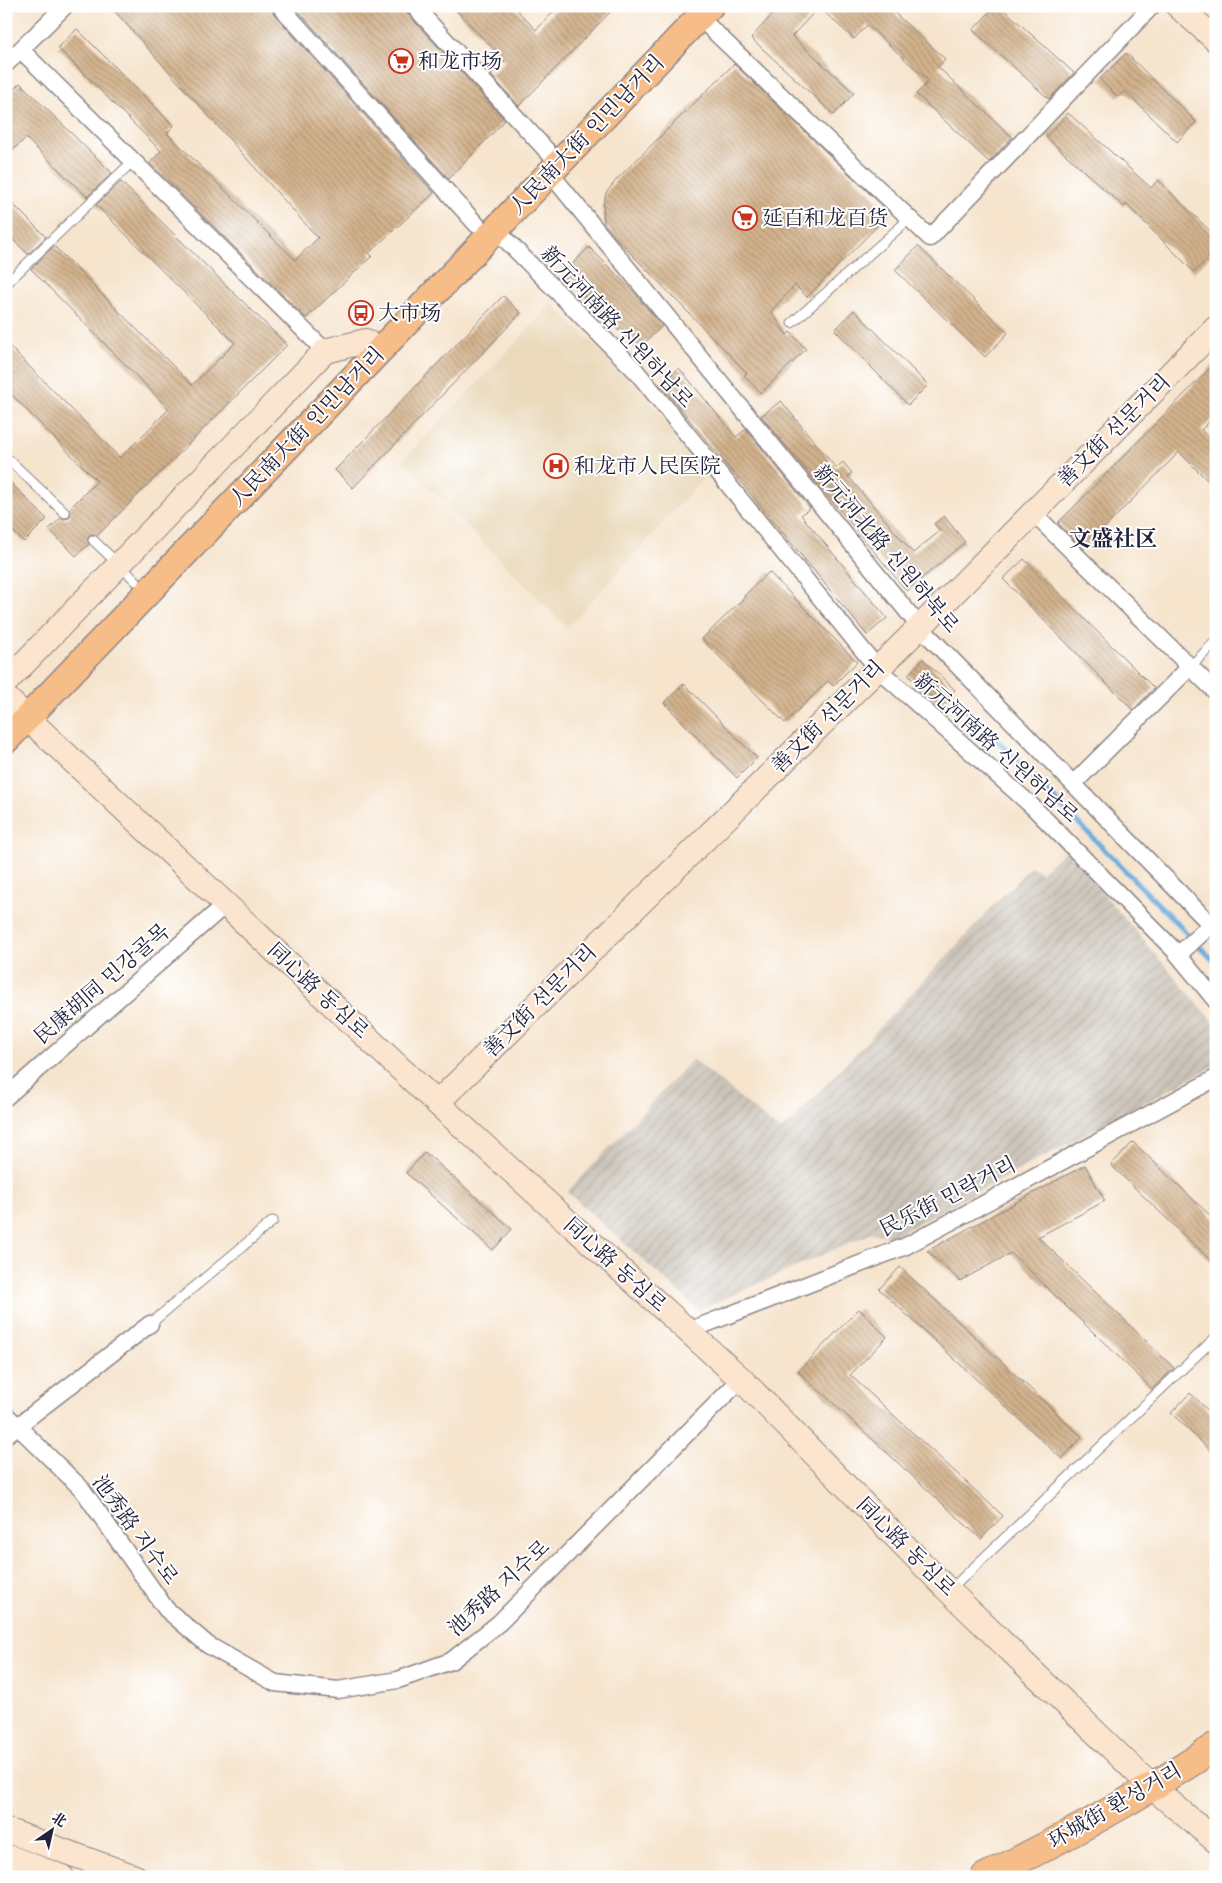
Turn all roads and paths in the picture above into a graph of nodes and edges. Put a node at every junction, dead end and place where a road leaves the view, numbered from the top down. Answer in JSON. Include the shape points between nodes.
{"nodes":[{"id":1,"x":65,"y":6,"type":"edge"},
{"id":2,"x":280,"y":6,"type":"edge"},
{"id":3,"x":414,"y":6,"type":"edge"},
{"id":4,"x":1152,"y":6,"type":"edge"},
{"id":5,"x":1178,"y":6,"type":"edge"},
{"id":6,"x":699,"y":10,"type":"edge"},
{"id":7,"x":1212,"y":30,"type":"edge"},
{"id":8,"x":21,"y":50,"type":"junction"},
{"id":9,"x":6,"y":64,"type":"edge"},
{"id":10,"x":133,"y":161,"type":"junction"},
{"id":11,"x":549,"y":163,"type":"junction"},
{"id":12,"x":910,"y":218,"type":"junction"},
{"id":13,"x":487,"y":228,"type":"junction"},
{"id":14,"x":6,"y":284,"type":"edge"},
{"id":15,"x":792,"y":323,"type":"dead end"},
{"id":16,"x":1216,"y":328,"type":"edge"},
{"id":17,"x":366,"y":340,"type":"junction"},
{"id":18,"x":325,"y":351,"type":"junction"},
{"id":19,"x":6,"y":457,"type":"edge"},
{"id":20,"x":65,"y":513,"type":"dead end"},
{"id":21,"x":1033,"y":514,"type":"junction"},
{"id":22,"x":93,"y":540,"type":"dead end"},
{"id":23,"x":127,"y":573,"type":"junction"},
{"id":24,"x":920,"y":627,"type":"junction"},
{"id":25,"x":1216,"y":641,"type":"edge"},
{"id":26,"x":1190,"y":667,"type":"junction"},
{"id":27,"x":878,"y":669,"type":"junction"},
{"id":28,"x":6,"y":682,"type":"edge"},
{"id":29,"x":1216,"y":692,"type":"edge"},
{"id":30,"x":14,"y":710,"type":"edge"},
{"id":31,"x":6,"y":740,"type":"edge"},
{"id":32,"x":1073,"y":784,"type":"junction"},
{"id":33,"x":226,"y":904,"type":"junction"},
{"id":34,"x":1211,"y":927,"type":"edge"},
{"id":35,"x":1182,"y":952,"type":"junction"},
{"id":36,"x":1216,"y":1001,"type":"edge"},
{"id":37,"x":1216,"y":1078,"type":"edge"},
{"id":38,"x":6,"y":1097,"type":"edge"},
{"id":39,"x":437,"y":1103,"type":"junction"},
{"id":40,"x":273,"y":1221,"type":"dead end"},
{"id":41,"x":150,"y":1324,"type":"joint"},
{"id":42,"x":688,"y":1331,"type":"junction"},
{"id":43,"x":1216,"y":1337,"type":"edge"},
{"id":44,"x":742,"y":1379,"type":"junction"},
{"id":45,"x":10,"y":1425,"type":"edge"},
{"id":46,"x":949,"y":1591,"type":"junction"},
{"id":47,"x":1216,"y":1746,"type":"edge"},
{"id":48,"x":1152,"y":1786,"type":"junction"},
{"id":49,"x":6,"y":1830,"type":"edge"},
{"id":50,"x":1216,"y":1841,"type":"edge"},
{"id":51,"x":6,"y":1856,"type":"edge"},
{"id":52,"x":62,"y":1877,"type":"edge"},
{"id":53,"x":135,"y":1877,"type":"edge"},
{"id":54,"x":985,"y":1877,"type":"edge"}],
"edges":[{"from":1,"to":8,"type":"street"},
{"from":2,"to":13,"type":"street","name":"新元河南路 신원하남로"},
{"from":3,"to":11,"type":"street","name":"新元河北路 신원하북로"},
{"from":4,"to":12,"type":"street","via":[[930,238]]},
{"from":5,"to":7,"type":"street"},
{"from":6,"to":11,"type":"main road","name":"人民南大街 인민남거리"},
{"from":6,"to":12,"type":"street"},
{"from":8,"to":9,"type":"street"},
{"from":8,"to":10,"type":"street"},
{"from":10,"to":14,"type":"lane"},
{"from":10,"to":18,"type":"street"},
{"from":11,"to":13,"type":"main road","name":"人民南大街 인민남거리"},
{"from":11,"to":24,"type":"street","name":"新元河北路 신원하북로"},
{"from":12,"to":15,"type":"lane"},
{"from":13,"to":17,"type":"main road","name":"人民南大街 인민남거리"},
{"from":13,"to":27,"type":"street","name":"新元河南路 신원하남로","via":[[636,371]]},
{"from":13,"to":30,"type":"main road","name":"人民南大街 인민남거리"},
{"from":16,"to":21,"type":"street","name":"善文街 선문거리"},
{"from":17,"to":18,"type":"street","name":"人民南大街 인민남거리"},
{"from":17,"to":23,"type":"main road","name":"人民南大街 인민남거리"},
{"from":18,"to":23,"type":"street","name":"人民南大街 인민남거리"},
{"from":19,"to":20,"type":"lane"},
{"from":21,"to":24,"type":"street","name":"善文街 선문거리"},
{"from":21,"to":26,"type":"street"},
{"from":22,"to":23,"type":"lane"},
{"from":23,"to":28,"type":"street","name":"人民南大街 인민남거리"},
{"from":23,"to":30,"type":"main road","name":"人民南大街 인민남거리"},
{"from":24,"to":27,"type":"street","name":"善文街 선문거리"},
{"from":24,"to":32,"type":"street","name":"新元河北路 신원하북로"},
{"from":25,"to":26,"type":"lane"},
{"from":26,"to":29,"type":"street"},
{"from":26,"to":32,"type":"street"},
{"from":27,"to":35,"type":"street","name":"新元河南路 신원하남로","via":[[1032,806]]},
{"from":27,"to":39,"type":"street","name":"善文街 선문거리"},
{"from":30,"to":31,"type":"main road","name":"人民南大街 인민남거리"},
{"from":30,"to":33,"type":"street","name":"同心路 동심로"},
{"from":32,"to":34,"type":"street","name":"新元河北路 신원하북로"},
{"from":33,"to":38,"type":"street","name":"民康胡同 민강골목"},
{"from":33,"to":39,"type":"street","name":"同心路 동심로"},
{"from":34,"to":35,"type":"street"},
{"from":35,"to":36,"type":"street","name":"新元河南路 신원하남로"},
{"from":37,"to":42,"type":"street","name":"民乐街 민락거리","via":[[906,1246]]},
{"from":39,"to":42,"type":"street","name":"同心路 동심로"},
{"from":40,"to":41,"type":"lane"},
{"from":41,"to":45,"type":"street"},
{"from":42,"to":44,"type":"street","name":"同心路 동심로"},
{"from":43,"to":46,"type":"lane"},
{"from":44,"to":45,"type":"street","name":"池秀路 지수로","via":[[499,1623],[451,1661],[398,1680],[338,1690],[275,1683],[208,1645],[166,1609],[82,1489]]},
{"from":44,"to":46,"type":"street","name":"同心路 동심로"},
{"from":46,"to":48,"type":"street","name":"同心路 동심로"},
{"from":47,"to":48,"type":"highway","name":"环城街 환성거리"},
{"from":48,"to":50,"type":"street","name":"同心路 동심로"},
{"from":48,"to":54,"type":"highway","name":"环城街 환성거리","via":[[1085,1826]]},
{"from":49,"to":53,"type":"street"},
{"from":51,"to":52,"type":"street"}]}
